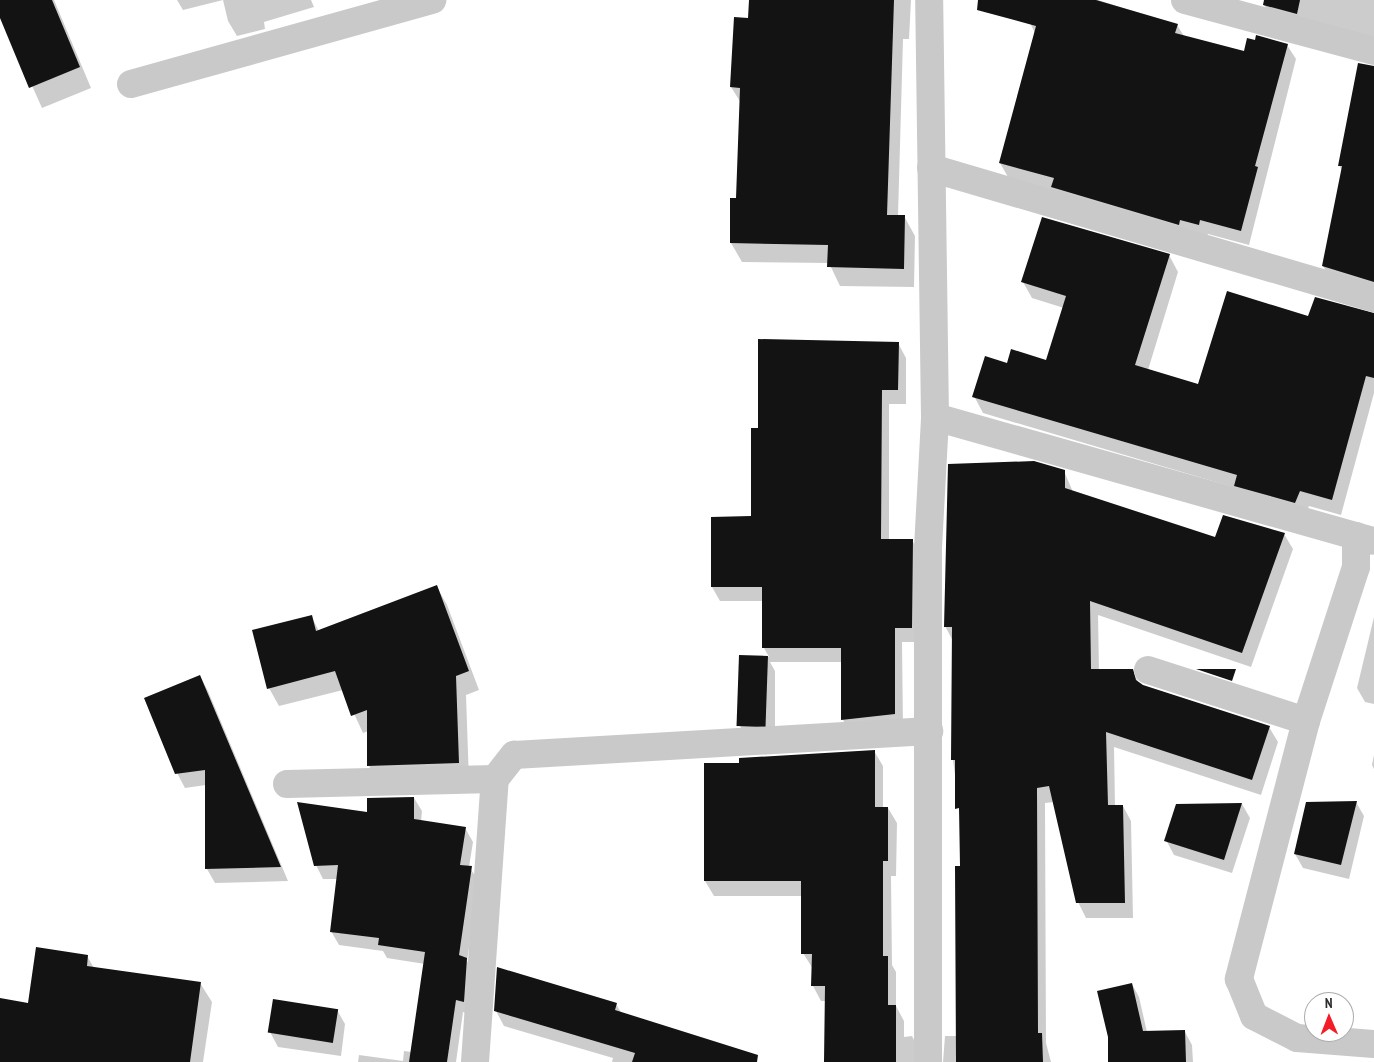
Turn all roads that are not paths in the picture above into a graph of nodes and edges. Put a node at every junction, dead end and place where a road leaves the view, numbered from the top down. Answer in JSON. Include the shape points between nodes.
{"nodes":[{"id":1,"x":432,"y":0,"type":"edge"},
{"id":2,"x":929,"y":0,"type":"edge"},
{"id":3,"x":1185,"y":0,"type":"edge"},
{"id":4,"x":1374,"y":51,"type":"edge"},
{"id":5,"x":130,"y":84,"type":"dead end"},
{"id":6,"x":931,"y":168,"type":"junction"},
{"id":7,"x":1374,"y":298,"type":"edge"},
{"id":8,"x":935,"y":417,"type":"junction"},
{"id":9,"x":1365,"y":539,"type":"edge"},
{"id":10,"x":1148,"y":670,"type":"dead end"},
{"id":11,"x":1306,"y":721,"type":"junction"},
{"id":12,"x":929,"y":731,"type":"junction"},
{"id":13,"x":495,"y":779,"type":"junction"},
{"id":14,"x":287,"y":784,"type":"dead end"},
{"id":15,"x":1374,"y":1044,"type":"edge"},
{"id":16,"x":476,"y":1062,"type":"edge"},
{"id":17,"x":928,"y":1062,"type":"edge"}],
"edges":[{"from":1,"to":5,"type":"street"},
{"from":2,"to":6,"type":"street"},
{"from":3,"to":4,"type":"street"},
{"from":6,"to":7,"type":"street"},
{"from":6,"to":8,"type":"street"},
{"from":8,"to":9,"type":"street"},
{"from":8,"to":12,"type":"street","via":[[928,548]]},
{"from":9,"to":11,"type":"street"},
{"from":10,"to":11,"type":"street"},
{"from":11,"to":15,"type":"street","via":[[1239,979],[1254,1016],[1297,1038]]},
{"from":12,"to":13,"type":"street","via":[[514,755]]},
{"from":12,"to":17,"type":"street"},
{"from":13,"to":14,"type":"street"},
{"from":13,"to":16,"type":"street"}]}
